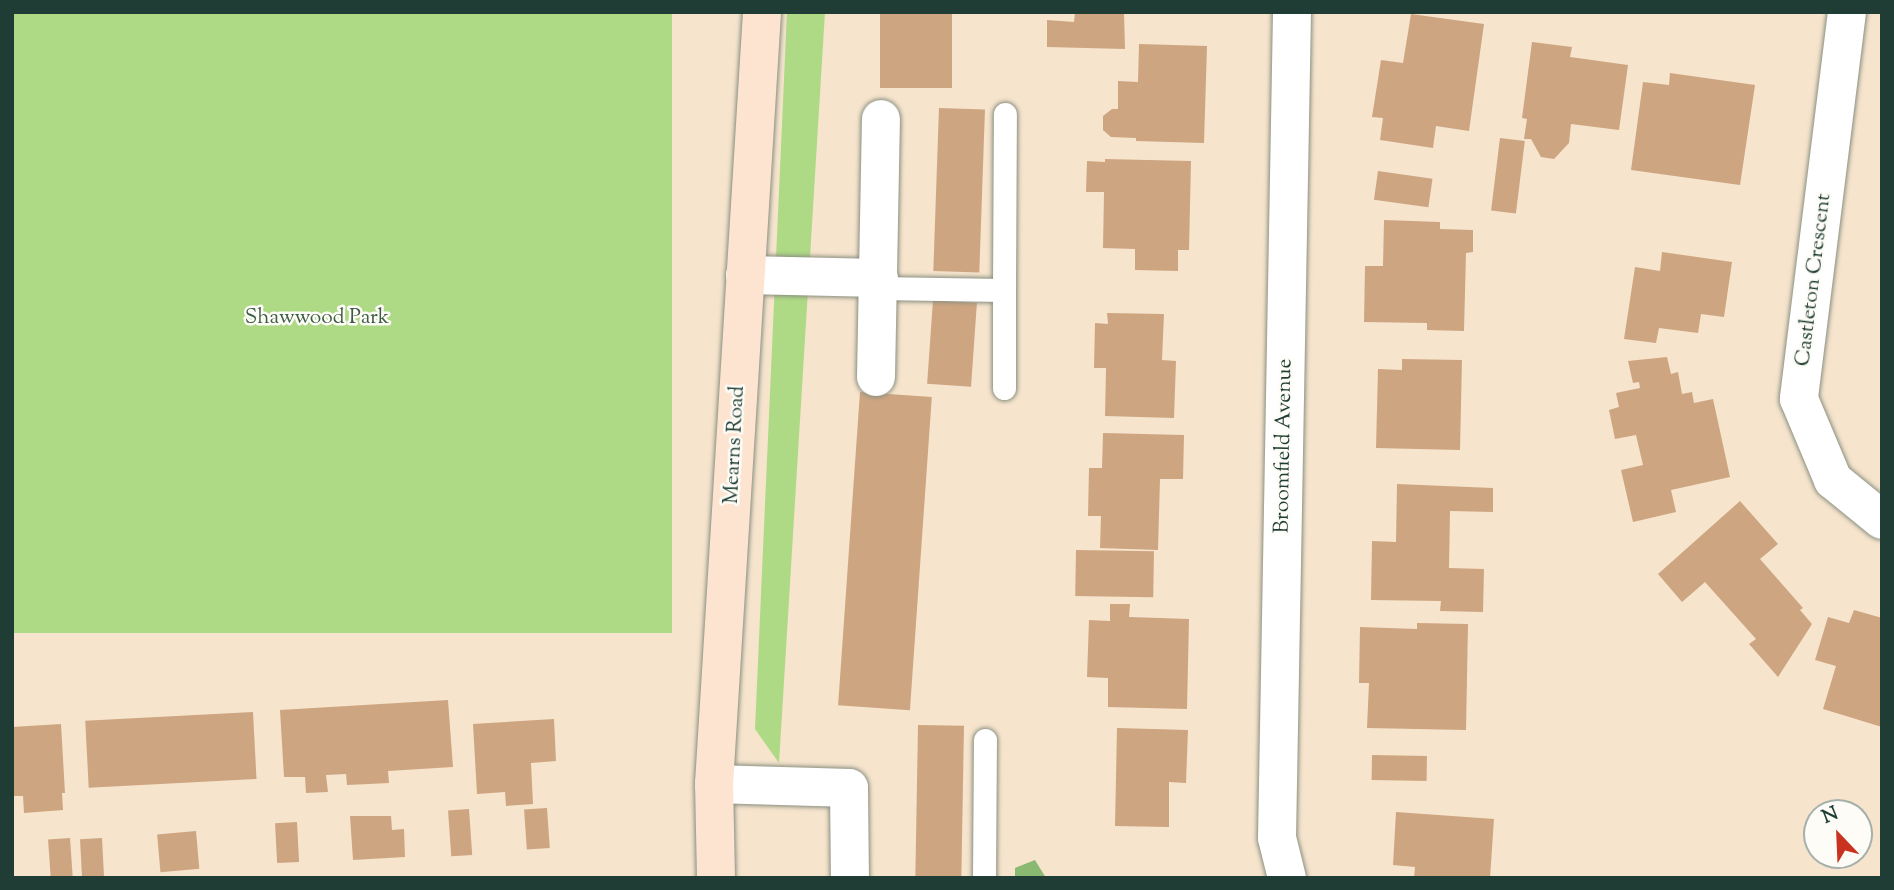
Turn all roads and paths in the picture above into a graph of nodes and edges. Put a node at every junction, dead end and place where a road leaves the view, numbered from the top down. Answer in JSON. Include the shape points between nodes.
{"nodes":[{"id":1,"x":762,"y":12,"type":"edge"},
{"id":2,"x":1292,"y":12,"type":"edge"},
{"id":3,"x":1847,"y":12,"type":"edge"},
{"id":4,"x":1005,"y":114,"type":"dead end"},
{"id":5,"x":881,"y":118,"type":"dead end"},
{"id":6,"x":745,"y":275,"type":"junction"},
{"id":7,"x":878,"y":283,"type":"junction"},
{"id":8,"x":1004,"y":290,"type":"junction"},
{"id":9,"x":876,"y":377,"type":"dead end"},
{"id":10,"x":1004,"y":388,"type":"dead end"},
{"id":11,"x":1882,"y":520,"type":"edge"},
{"id":12,"x":985,"y":740,"type":"dead end"},
{"id":13,"x":714,"y":785,"type":"junction"},
{"id":14,"x":716,"y":878,"type":"edge"},
{"id":15,"x":850,"y":878,"type":"edge"},
{"id":16,"x":984,"y":878,"type":"edge"},
{"id":17,"x":1287,"y":878,"type":"edge"}],
"edges":[{"from":1,"to":6,"type":"street","name":"Mearns Road"},
{"from":2,"to":17,"type":"street","name":"Broomfield Avenue","via":[[1277,838]]},
{"from":3,"to":11,"type":"street","name":"Castleton Crescent","via":[[1799,399],[1833,480]]},
{"from":4,"to":8,"type":"lane"},
{"from":5,"to":7,"type":"street"},
{"from":6,"to":7,"type":"street"},
{"from":6,"to":13,"type":"street","name":"Mearns Road"},
{"from":7,"to":8,"type":"lane"},
{"from":7,"to":9,"type":"street"},
{"from":8,"to":10,"type":"lane"},
{"from":12,"to":16,"type":"lane"},
{"from":13,"to":14,"type":"street","name":"Mearns Road"},
{"from":13,"to":15,"type":"street","via":[[849,788]]}]}
